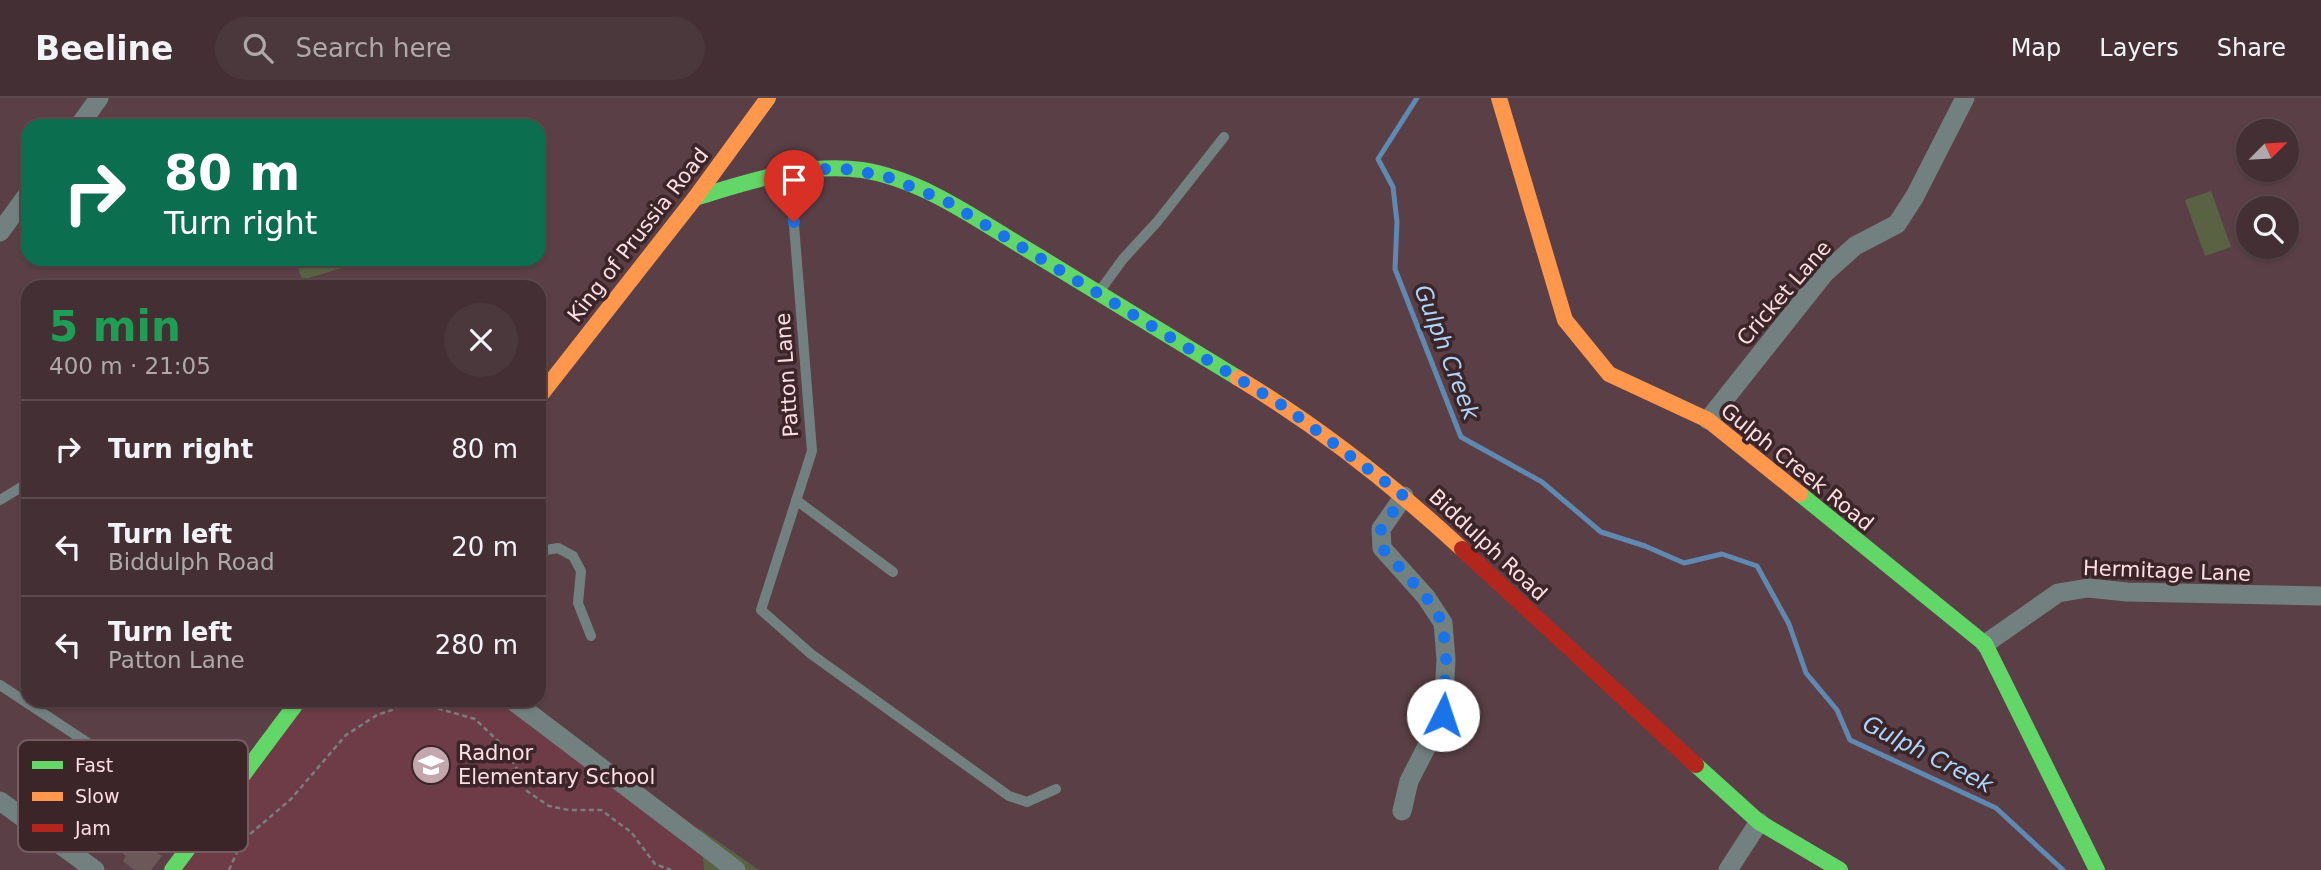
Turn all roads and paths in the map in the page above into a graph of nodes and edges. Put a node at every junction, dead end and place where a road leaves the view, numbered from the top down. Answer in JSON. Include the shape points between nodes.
{"nodes":[{"id":1,"x":99,"y":98,"type":"edge"},
{"id":2,"x":768,"y":98,"type":"edge"},
{"id":3,"x":1499,"y":98,"type":"edge"},
{"id":4,"x":1965,"y":98,"type":"edge"},
{"id":5,"x":84,"y":119,"type":"edge"},
{"id":6,"x":1224,"y":136,"type":"dead end"},
{"id":7,"x":790,"y":171,"type":"junction"},
{"id":8,"x":695,"y":198,"type":"junction"},
{"id":9,"x":21,"y":204,"type":"edge"},
{"id":10,"x":0,"y":232,"type":"edge"},
{"id":11,"x":1099,"y":293,"type":"junction"},
{"id":12,"x":546,"y":388,"type":"edge"},
{"id":13,"x":1708,"y":420,"type":"junction"},
{"id":14,"x":21,"y":487,"type":"edge"},
{"id":15,"x":1404,"y":496,"type":"junction"},
{"id":16,"x":0,"y":500,"type":"edge"},
{"id":17,"x":796,"y":500,"type":"junction"},
{"id":18,"x":546,"y":550,"type":"edge"},
{"id":19,"x":893,"y":572,"type":"dead end"},
{"id":20,"x":2321,"y":596,"type":"edge"},
{"id":21,"x":591,"y":636,"type":"dead end"},
{"id":22,"x":1985,"y":644,"type":"junction"},
{"id":23,"x":0,"y":685,"type":"edge"},
{"id":24,"x":21,"y":699,"type":"edge"},
{"id":25,"x":33,"y":707,"type":"edge"},
{"id":26,"x":294,"y":707,"type":"edge"},
{"id":27,"x":401,"y":707,"type":"edge"},
{"id":28,"x":428,"y":707,"type":"edge"},
{"id":29,"x":521,"y":707,"type":"edge"},
{"id":30,"x":83,"y":740,"type":"edge"},
{"id":31,"x":248,"y":768,"type":"edge"},
{"id":32,"x":1056,"y":789,"type":"dead end"},
{"id":33,"x":0,"y":801,"type":"edge"},
{"id":34,"x":1402,"y":811,"type":"dead end"},
{"id":35,"x":18,"y":814,"type":"edge"},
{"id":36,"x":1759,"y":822,"type":"junction"},
{"id":37,"x":248,"y":836,"type":"edge"},
{"id":38,"x":70,"y":852,"type":"edge"},
{"id":39,"x":185,"y":852,"type":"edge"},
{"id":40,"x":237,"y":852,"type":"edge"},
{"id":41,"x":95,"y":870,"type":"edge"},
{"id":42,"x":172,"y":870,"type":"edge"},
{"id":43,"x":229,"y":870,"type":"edge"},
{"id":44,"x":671,"y":870,"type":"edge"},
{"id":45,"x":736,"y":870,"type":"edge"},
{"id":46,"x":1728,"y":870,"type":"edge"},
{"id":47,"x":1840,"y":870,"type":"edge"},
{"id":48,"x":2097,"y":870,"type":"edge"}],
"edges":[{"from":1,"to":5,"type":"street"},
{"from":2,"to":8,"type":"street","name":"King of Prussia Road"},
{"from":3,"to":13,"type":"street","name":"Gulph Creek Road","via":[[1565,320],[1609,374]]},
{"from":4,"to":13,"type":"street","name":"Cricket Lane","via":[[1897,224],[1855,246],[1824,274]]},
{"from":6,"to":11,"type":"lane"},
{"from":7,"to":8,"type":"street","name":"Biddulph Road"},
{"from":7,"to":11,"type":"street","name":"Biddulph Road","via":[[840,168],[885,176],[946,201]]},
{"from":7,"to":17,"type":"lane","name":"Patton Lane","via":[[812,451]]},
{"from":8,"to":12,"type":"street","name":"King of Prussia Road"},
{"from":9,"to":10,"type":"street"},
{"from":11,"to":15,"type":"street","name":"Biddulph Road","via":[[1285,407]]},
{"from":13,"to":22,"type":"street","name":"Gulph Creek Road"},
{"from":14,"to":16,"type":"lane"},
{"from":15,"to":34,"type":"street","via":[[1381,529],[1382,548],[1443,623],[1446,659],[1443,715],[1409,781]]},
{"from":15,"to":36,"type":"street","name":"Biddulph Road"},
{"from":17,"to":19,"type":"lane"},
{"from":17,"to":32,"type":"lane","name":"Patton Lane","via":[[761,610],[811,654],[1009,796],[1027,802]]},
{"from":18,"to":21,"type":"lane","via":[[558,548],[573,556],[581,571],[578,603]]},
{"from":20,"to":22,"type":"street","name":"Hermitage Lane","via":[[2088,588],[2058,593]]},
{"from":22,"to":48,"type":"street","name":"Gulph Creek Road"},
{"from":23,"to":24,"type":"lane"},
{"from":25,"to":30,"type":"lane"},
{"from":26,"to":31,"type":"street"},
{"from":27,"to":37,"type":"path","via":[[377,715],[346,735],[291,799]]},
{"from":28,"to":44,"type":"path","via":[[475,719],[498,741],[527,791],[549,806],[601,810],[631,832],[655,864]]},
{"from":29,"to":45,"type":"street"},
{"from":33,"to":35,"type":"street"},
{"from":36,"to":46,"type":"street"},
{"from":36,"to":47,"type":"street","name":"Biddulph Road"},
{"from":38,"to":41,"type":"street"},
{"from":39,"to":42,"type":"street"},
{"from":40,"to":43,"type":"path"}]}
